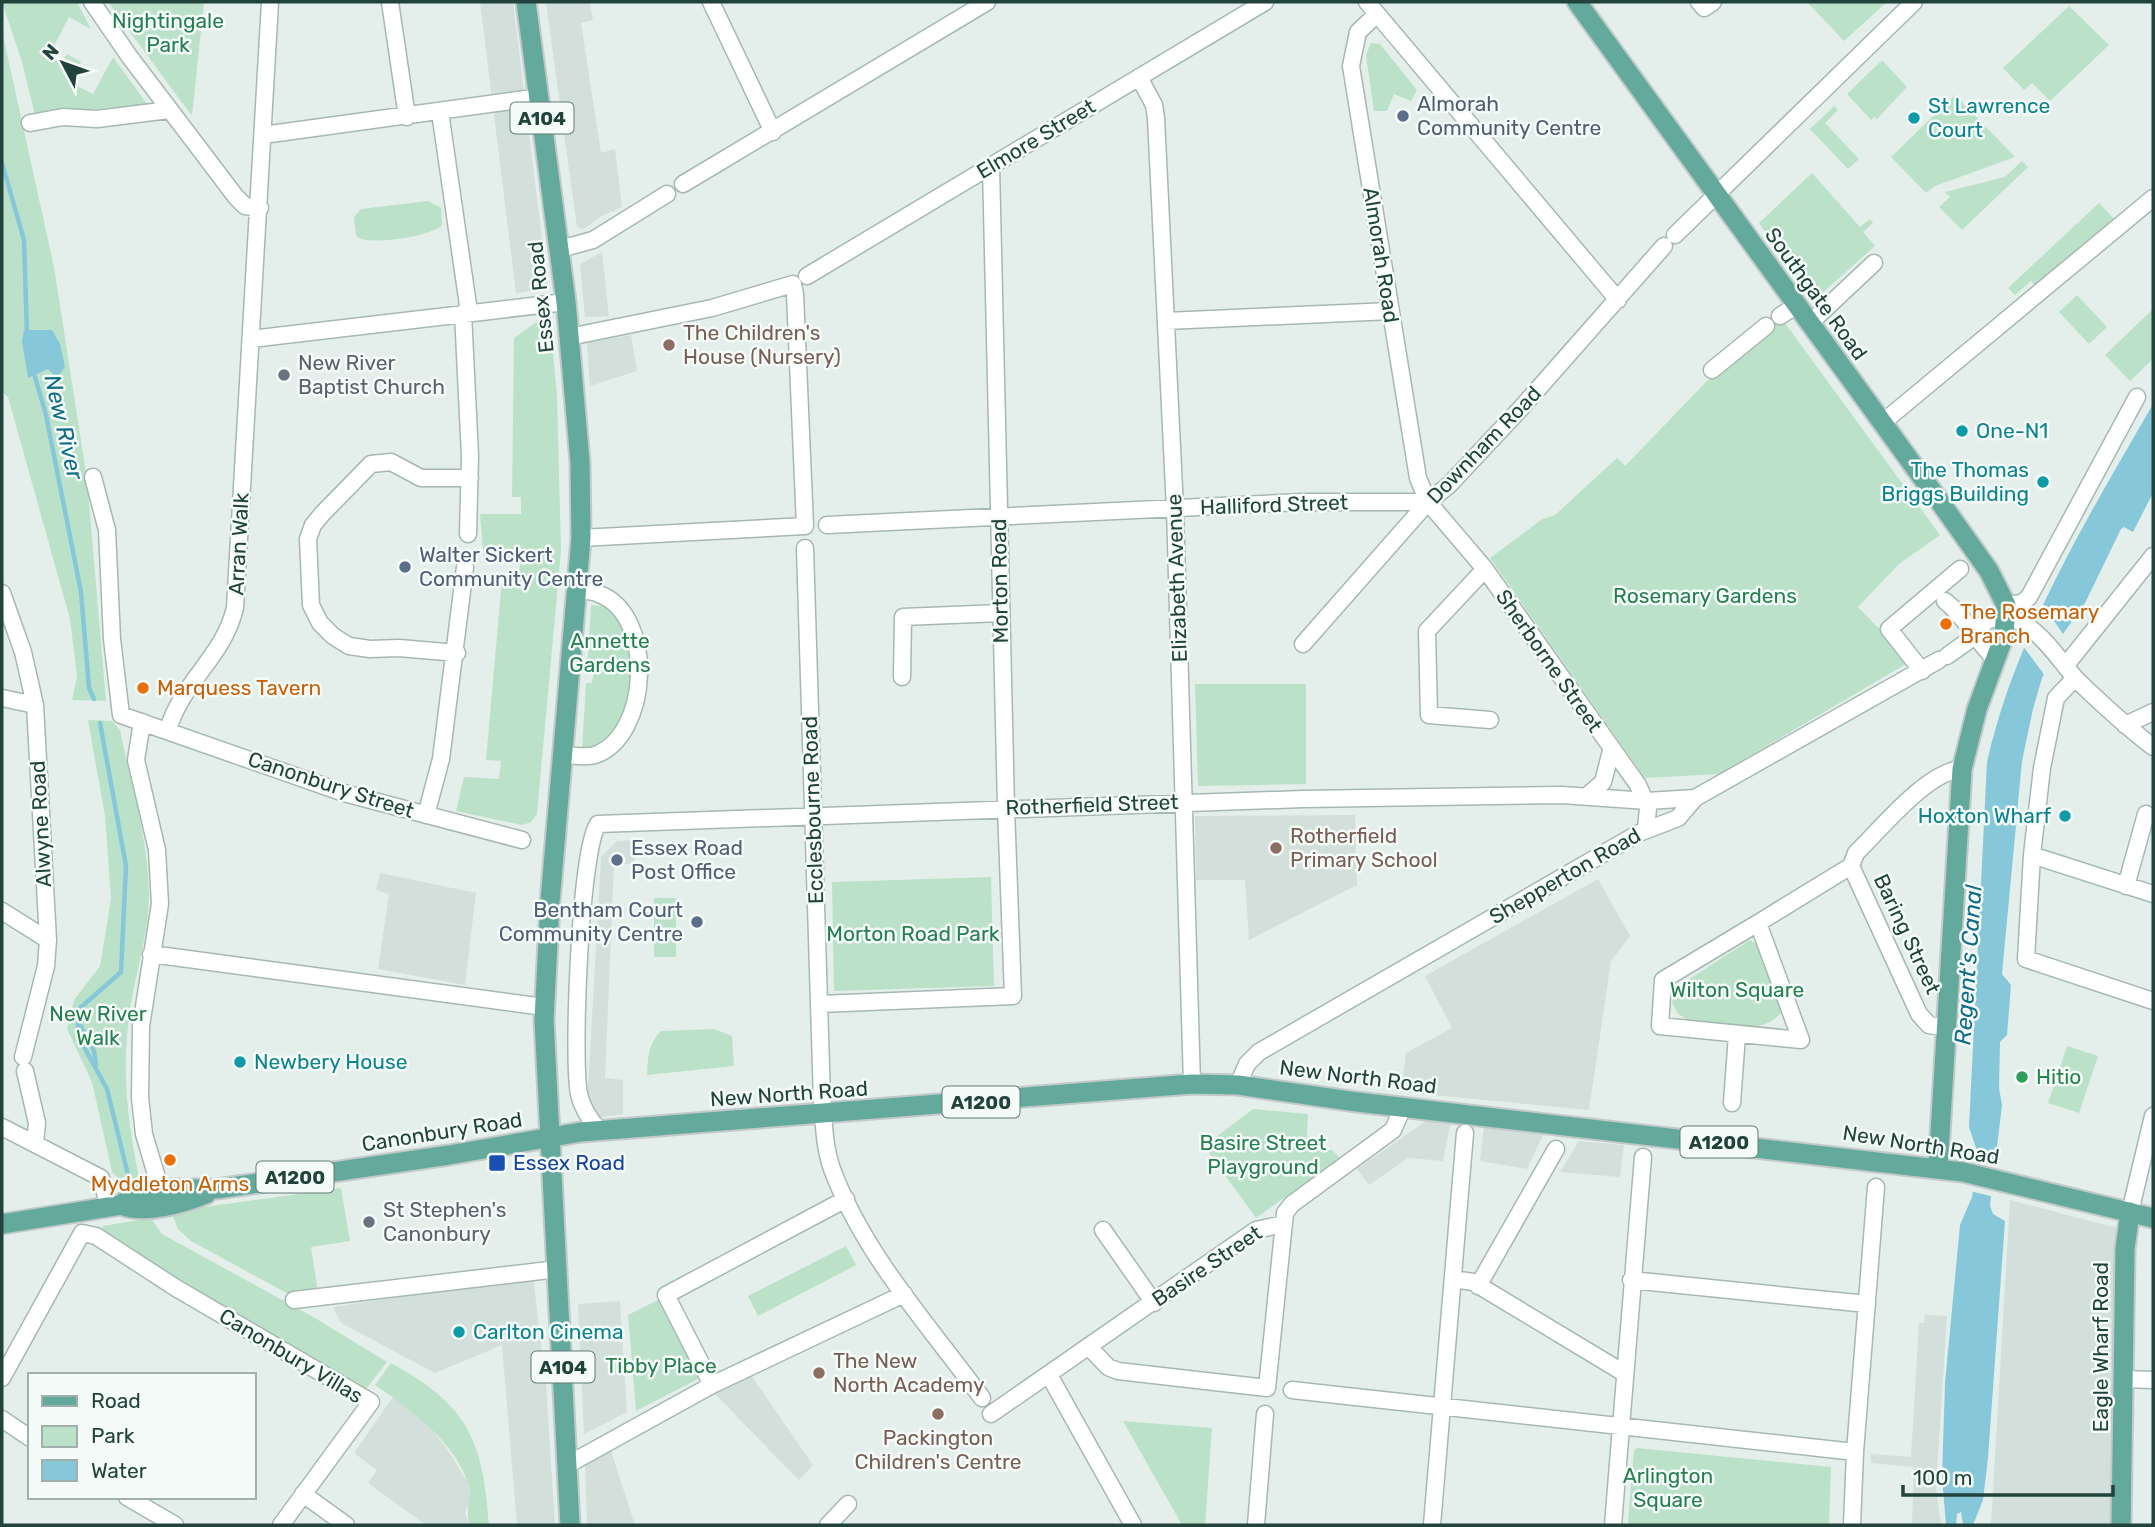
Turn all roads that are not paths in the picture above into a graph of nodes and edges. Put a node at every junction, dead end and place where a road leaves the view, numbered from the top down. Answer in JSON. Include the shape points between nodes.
{"nodes":[{"id":1,"x":92,"y":2,"type":"edge"},
{"id":2,"x":270,"y":2,"type":"edge"},
{"id":3,"x":390,"y":2,"type":"edge"},
{"id":4,"x":526,"y":2,"type":"edge"},
{"id":5,"x":987,"y":2,"type":"edge"},
{"id":6,"x":1265,"y":2,"type":"edge"},
{"id":7,"x":1577,"y":2,"type":"edge"},
{"id":8,"x":1699,"y":2,"type":"edge"},
{"id":9,"x":1713,"y":2,"type":"edge"},
{"id":10,"x":1914,"y":2,"type":"edge"},
{"id":11,"x":720,"y":5,"type":"edge"},
{"id":12,"x":1372,"y":8,"type":"edge"},
{"id":13,"x":1139,"y":77,"type":"junction"},
{"id":14,"x":540,"y":97,"type":"junction"},
{"id":15,"x":169,"y":110,"type":"junction"},
{"id":16,"x":440,"y":112,"type":"junction"},
{"id":17,"x":407,"y":117,"type":"junction"},
{"id":18,"x":30,"y":123,"type":"dead end"},
{"id":19,"x":773,"y":132,"type":"junction"},
{"id":20,"x":263,"y":135,"type":"junction"},
{"id":21,"x":990,"y":166,"type":"junction"},
{"id":22,"x":683,"y":184,"type":"dead end"},
{"id":23,"x":667,"y":194,"type":"dead end"},
{"id":24,"x":1714,"y":194,"type":"junction"},
{"id":25,"x":2153,"y":198,"type":"edge"},
{"id":26,"x":260,"y":208,"type":"junction"},
{"id":27,"x":559,"y":249,"type":"junction"},
{"id":28,"x":1874,"y":264,"type":"dead end"},
{"id":29,"x":800,"y":280,"type":"junction"},
{"id":30,"x":1618,"y":300,"type":"junction"},
{"id":31,"x":566,"y":302,"type":"junction"},
{"id":32,"x":1797,"y":305,"type":"junction"},
{"id":33,"x":1391,"y":311,"type":"junction"},
{"id":34,"x":466,"y":312,"type":"junction"},
{"id":35,"x":1780,"y":316,"type":"dead end"},
{"id":36,"x":1166,"y":321,"type":"junction"},
{"id":37,"x":1810,"y":323,"type":"junction"},
{"id":38,"x":1766,"y":326,"type":"dead end"},
{"id":39,"x":569,"y":337,"type":"junction"},
{"id":40,"x":251,"y":339,"type":"junction"},
{"id":41,"x":1712,"y":370,"type":"dead end"},
{"id":42,"x":2137,"y":397,"type":"dead end"},
{"id":43,"x":1882,"y":423,"type":"junction"},
{"id":44,"x":93,"y":477,"type":"dead end"},
{"id":45,"x":470,"y":478,"type":"junction"},
{"id":46,"x":1428,"y":502,"type":"junction"},
{"id":47,"x":1175,"y":509,"type":"junction"},
{"id":48,"x":999,"y":516,"type":"junction"},
{"id":49,"x":827,"y":525,"type":"dead end"},
{"id":50,"x":468,"y":534,"type":"dead end"},
{"id":51,"x":582,"y":538,"type":"junction"},
{"id":52,"x":806,"y":548,"type":"dead end"},
{"id":53,"x":2153,"y":556,"type":"edge"},
{"id":54,"x":465,"y":567,"type":"dead end"},
{"id":55,"x":1485,"y":569,"type":"junction"},
{"id":56,"x":1960,"y":569,"type":"dead end"},
{"id":57,"x":578,"y":590,"type":"junction"},
{"id":58,"x":2,"y":593,"type":"edge"},
{"id":59,"x":1945,"y":601,"type":"dead end"},
{"id":60,"x":1001,"y":613,"type":"junction"},
{"id":61,"x":2011,"y":615,"type":"junction"},
{"id":62,"x":1975,"y":636,"type":"junction"},
{"id":63,"x":1303,"y":644,"type":"dead end"},
{"id":64,"x":457,"y":653,"type":"junction"},
{"id":65,"x":1996,"y":660,"type":"junction"},
{"id":66,"x":2066,"y":665,"type":"junction"},
{"id":67,"x":1922,"y":671,"type":"junction"},
{"id":68,"x":902,"y":677,"type":"dead end"},
{"id":69,"x":2,"y":698,"type":"edge"},
{"id":70,"x":35,"y":705,"type":"junction"},
{"id":71,"x":2153,"y":712,"type":"edge"},
{"id":72,"x":1490,"y":720,"type":"dead end"},
{"id":73,"x":142,"y":722,"type":"junction"},
{"id":74,"x":2125,"y":725,"type":"junction"},
{"id":75,"x":168,"y":730,"type":"junction"},
{"id":76,"x":2153,"y":747,"type":"edge"},
{"id":77,"x":1611,"y":751,"type":"junction"},
{"id":78,"x":563,"y":755,"type":"junction"},
{"id":79,"x":1962,"y":769,"type":"junction"},
{"id":80,"x":1587,"y":796,"type":"junction"},
{"id":81,"x":1695,"y":799,"type":"junction"},
{"id":82,"x":1647,"y":801,"type":"junction"},
{"id":83,"x":1184,"y":802,"type":"junction"},
{"id":84,"x":1006,"y":808,"type":"junction"},
{"id":85,"x":814,"y":814,"type":"junction"},
{"id":86,"x":2146,"y":814,"type":"dead end"},
{"id":87,"x":426,"y":815,"type":"junction"},
{"id":88,"x":1646,"y":830,"type":"junction"},
{"id":89,"x":522,"y":840,"type":"dead end"},
{"id":90,"x":2032,"y":855,"type":"junction"},
{"id":91,"x":1852,"y":866,"type":"junction"},
{"id":92,"x":2126,"y":886,"type":"junction"},
{"id":93,"x":2153,"y":894,"type":"edge"},
{"id":94,"x":2,"y":911,"type":"edge"},
{"id":95,"x":1758,"y":923,"type":"junction"},
{"id":96,"x":48,"y":940,"type":"junction"},
{"id":97,"x":151,"y":954,"type":"junction"},
{"id":98,"x":2153,"y":1001,"type":"edge"},
{"id":99,"x":820,"y":1004,"type":"junction"},
{"id":100,"x":544,"y":1007,"type":"junction"},
{"id":101,"x":1947,"y":1028,"type":"junction"},
{"id":102,"x":1737,"y":1035,"type":"junction"},
{"id":103,"x":1192,"y":1084,"type":"junction"},
{"id":104,"x":1238,"y":1085,"type":"junction"},
{"id":105,"x":1732,"y":1103,"type":"dead end"},
{"id":106,"x":1403,"y":1107,"type":"junction"},
{"id":107,"x":823,"y":1114,"type":"junction"},
{"id":108,"x":2153,"y":1115,"type":"edge"},
{"id":109,"x":2,"y":1127,"type":"edge"},
{"id":110,"x":600,"y":1131,"type":"junction"},
{"id":111,"x":1465,"y":1133,"type":"dead end"},
{"id":112,"x":550,"y":1137,"type":"junction"},
{"id":113,"x":35,"y":1143,"type":"junction"},
{"id":114,"x":1556,"y":1149,"type":"dead end"},
{"id":115,"x":1643,"y":1157,"type":"dead end"},
{"id":116,"x":1938,"y":1168,"type":"junction"},
{"id":117,"x":1876,"y":1187,"type":"dead end"},
{"id":118,"x":217,"y":1189,"type":"junction"},
{"id":119,"x":161,"y":1191,"type":"junction"},
{"id":120,"x":846,"y":1199,"type":"junction"},
{"id":121,"x":115,"y":1206,"type":"junction"},
{"id":122,"x":2130,"y":1212,"type":"junction"},
{"id":123,"x":2153,"y":1218,"type":"edge"},
{"id":124,"x":2,"y":1224,"type":"edge"},
{"id":125,"x":1283,"y":1224,"type":"junction"},
{"id":126,"x":1103,"y":1230,"type":"dead end"},
{"id":127,"x":558,"y":1269,"type":"junction"},
{"id":128,"x":1453,"y":1279,"type":"junction"},
{"id":129,"x":1631,"y":1280,"type":"junction"},
{"id":130,"x":1478,"y":1286,"type":"junction"},
{"id":131,"x":904,"y":1294,"type":"junction"},
{"id":132,"x":294,"y":1300,"type":"dead end"},
{"id":133,"x":1154,"y":1303,"type":"junction"},
{"id":134,"x":1867,"y":1304,"type":"junction"},
{"id":135,"x":1089,"y":1347,"type":"junction"},
{"id":136,"x":1624,"y":1373,"type":"junction"},
{"id":137,"x":1049,"y":1375,"type":"junction"},
{"id":138,"x":2,"y":1378,"type":"edge"},
{"id":139,"x":2124,"y":1378,"type":"junction"},
{"id":140,"x":2153,"y":1380,"type":"edge"},
{"id":141,"x":712,"y":1385,"type":"junction"},
{"id":142,"x":1292,"y":1390,"type":"dead end"},
{"id":143,"x":982,"y":1398,"type":"dead end"},
{"id":144,"x":1442,"y":1408,"type":"junction"},
{"id":145,"x":991,"y":1414,"type":"dead end"},
{"id":146,"x":1265,"y":1414,"type":"dead end"},
{"id":147,"x":2,"y":1419,"type":"edge"},
{"id":148,"x":1620,"y":1428,"type":"junction"},
{"id":149,"x":28,"y":1437,"type":"edge"},
{"id":150,"x":1855,"y":1452,"type":"junction"},
{"id":151,"x":569,"y":1464,"type":"junction"},
{"id":152,"x":303,"y":1494,"type":"junction"},
{"id":153,"x":130,"y":1499,"type":"edge"},
{"id":154,"x":848,"y":1504,"type":"dead end"},
{"id":155,"x":175,"y":1525,"type":"edge"},
{"id":156,"x":281,"y":1525,"type":"edge"},
{"id":157,"x":346,"y":1525,"type":"edge"},
{"id":158,"x":570,"y":1525,"type":"edge"},
{"id":159,"x":828,"y":1525,"type":"edge"},
{"id":160,"x":1133,"y":1525,"type":"edge"},
{"id":161,"x":1256,"y":1525,"type":"edge"},
{"id":162,"x":1437,"y":1525,"type":"edge"},
{"id":163,"x":1613,"y":1525,"type":"edge"},
{"id":164,"x":1853,"y":1525,"type":"edge"},
{"id":165,"x":2121,"y":1525,"type":"edge"}],
"edges":[{"from":1,"to":15,"type":"street"},
{"from":2,"to":20,"type":"street","name":"Arran Walk"},
{"from":3,"to":17,"type":"street"},
{"from":4,"to":14,"type":"main road","name":"Essex Road","number":"A104"},
{"from":5,"to":19,"type":"street"},
{"from":6,"to":13,"type":"street","name":"Elmore Street"},
{"from":7,"to":24,"type":"main road","name":"Southgate Road"},
{"from":8,"to":9,"type":"street","via":[[1704,8]]},
{"from":10,"to":24,"type":"street","name":"Downham Road"},
{"from":11,"to":19,"type":"street"},
{"from":12,"to":30,"type":"street"},
{"from":12,"to":33,"type":"street","name":"Almorah Road","via":[[1358,32],[1351,66]]},
{"from":13,"to":21,"type":"street","name":"Elmore Street"},
{"from":13,"to":36,"type":"street","name":"Elizabeth Avenue","via":[[1156,118]]},
{"from":14,"to":16,"type":"street"},
{"from":14,"to":27,"type":"main road","name":"Essex Road","number":"A104"},
{"from":15,"to":18,"type":"street"},
{"from":15,"to":26,"type":"street","via":[[242,204]]},
{"from":16,"to":17,"type":"street"},
{"from":16,"to":34,"type":"street"},
{"from":17,"to":20,"type":"street"},
{"from":19,"to":22,"type":"street"},
{"from":20,"to":26,"type":"street","name":"Arran Walk"},
{"from":21,"to":29,"type":"street","name":"Elmore Street"},
{"from":21,"to":48,"type":"street","name":"Morton Road"},
{"from":23,"to":27,"type":"street","via":[[587,243]]},
{"from":24,"to":30,"type":"street","name":"Downham Road"},
{"from":24,"to":32,"type":"main road","name":"Southgate Road"},
{"from":25,"to":43,"type":"street"},
{"from":26,"to":40,"type":"street","name":"Arran Walk"},
{"from":27,"to":31,"type":"main road","name":"Essex Road","number":"A104"},
{"from":28,"to":37,"type":"street"},
{"from":29,"to":39,"type":"street","name":"Elmore Street","via":[[712,308]]},
{"from":29,"to":51,"type":"street","via":[[797,319],[805,526]]},
{"from":30,"to":46,"type":"street","name":"Downham Road","via":[[1449,485]]},
{"from":31,"to":34,"type":"street"},
{"from":31,"to":39,"type":"main road","name":"Essex Road","number":"A104"},
{"from":32,"to":35,"type":"street"},
{"from":32,"to":37,"type":"main road","name":"Southgate Road"},
{"from":33,"to":36,"type":"street"},
{"from":33,"to":46,"type":"street","name":"Almorah Road","via":[[1418,478]]},
{"from":34,"to":40,"type":"street"},
{"from":34,"to":45,"type":"street"},
{"from":36,"to":47,"type":"street","name":"Elizabeth Avenue"},
{"from":37,"to":43,"type":"main road","name":"Southgate Road"},
{"from":38,"to":41,"type":"street"},
{"from":39,"to":51,"type":"main road","name":"Essex Road","number":"A104"},
{"from":40,"to":75,"type":"street","name":"Arran Walk","via":[[235,608],[220,648],[183,693]]},
{"from":42,"to":61,"type":"street","name":"Shepperton Road","via":[[2031,594]]},
{"from":43,"to":61,"type":"main road","name":"Southgate Road","via":[[1989,571]]},
{"from":44,"to":73,"type":"street","name":"Canonbury Street","via":[[107,530],[121,715]]},
{"from":45,"to":50,"type":"street"},
{"from":45,"to":64,"type":"street","via":[[421,478],[391,462],[371,464],[323,513],[308,539],[311,605],[334,636],[348,646]]},
{"from":46,"to":47,"type":"street","name":"Halliford Street"},
{"from":46,"to":55,"type":"street","name":"Sherborne Street"},
{"from":46,"to":63,"type":"street","name":"Downham Road"},
{"from":47,"to":48,"type":"street","name":"Halliford Street"},
{"from":47,"to":83,"type":"street","name":"Elizabeth Avenue"},
{"from":48,"to":49,"type":"street","name":"Halliford Street"},
{"from":48,"to":60,"type":"street","name":"Morton Road"},
{"from":51,"to":57,"type":"main road","name":"Essex Road","number":"A104"},
{"from":52,"to":85,"type":"street","name":"Ecclesbourne Road"},
{"from":53,"to":66,"type":"street"},
{"from":54,"to":64,"type":"street"},
{"from":55,"to":72,"type":"street","via":[[1427,631],[1429,715]]},
{"from":55,"to":77,"type":"street","name":"Sherborne Street"},
{"from":56,"to":67,"type":"street","via":[[1889,629]]},
{"from":57,"to":78,"type":"main road","name":"Essex Road","number":"A104"},
{"from":57,"to":78,"type":"street","via":[[600,594],[619,609],[639,648],[639,678],[633,711],[620,738],[595,755]]},
{"from":58,"to":70,"type":"street","name":"Alwyne Road"},
{"from":59,"to":62,"type":"street","via":[[1967,621]]},
{"from":60,"to":68,"type":"street","via":[[903,617]]},
{"from":60,"to":84,"type":"street","name":"Morton Road"},
{"from":61,"to":62,"type":"street","name":"Shepperton Road","via":[[1986,621]]},
{"from":61,"to":65,"type":"main road","name":"Baring Street"},
{"from":61,"to":66,"type":"street","via":[[2042,637]]},
{"from":62,"to":65,"type":"street"},
{"from":62,"to":67,"type":"street","name":"Shepperton Road"},
{"from":64,"to":87,"type":"street","via":[[441,759]]},
{"from":65,"to":79,"type":"main road","name":"Baring Street","via":[[1977,709]]},
{"from":66,"to":74,"type":"street"},
{"from":66,"to":90,"type":"street","via":[[2042,768]]},
{"from":67,"to":81,"type":"street","name":"Shepperton Road"},
{"from":69,"to":70,"type":"street"},
{"from":70,"to":96,"type":"street","name":"Alwyne Road"},
{"from":71,"to":74,"type":"street"},
{"from":73,"to":75,"type":"street","name":"Canonbury Street"},
{"from":73,"to":97,"type":"street","via":[[136,760],[157,850],[159,891]]},
{"from":74,"to":76,"type":"street"},
{"from":75,"to":87,"type":"street","name":"Canonbury Street","via":[[344,793]]},
{"from":77,"to":80,"type":"street","via":[[1603,782]]},
{"from":77,"to":82,"type":"street","name":"Sherborne Street"},
{"from":78,"to":100,"type":"main road","name":"Essex Road","number":"A104"},
{"from":79,"to":91,"type":"street","name":"Baring Street","via":[[1931,781],[1856,853]]},
{"from":79,"to":101,"type":"main road","name":"Baring Street"},
{"from":80,"to":82,"type":"street","name":"Rotherfield Street"},
{"from":80,"to":83,"type":"street","name":"Rotherfield Street"},
{"from":81,"to":82,"type":"street","name":"Rotherfield Street"},
{"from":81,"to":88,"type":"street","name":"Shepperton Road","via":[[1678,818]]},
{"from":82,"to":88,"type":"street"},
{"from":83,"to":84,"type":"street","name":"Rotherfield Street"},
{"from":83,"to":103,"type":"street","name":"Elizabeth Avenue"},
{"from":84,"to":85,"type":"street","name":"Rotherfield Street"},
{"from":84,"to":99,"type":"street","name":"Morton Road","via":[[1013,996]]},
{"from":85,"to":99,"type":"street","name":"Ecclesbourne Road"},
{"from":85,"to":110,"type":"street","name":"Rotherfield Street","via":[[598,824],[588,853],[577,1080],[583,1107]]},
{"from":86,"to":92,"type":"street"},
{"from":87,"to":89,"type":"street","name":"Canonbury Street"},
{"from":88,"to":104,"type":"street","name":"Shepperton Road","via":[[1259,1052],[1247,1064]]},
{"from":90,"to":92,"type":"street"},
{"from":90,"to":98,"type":"street","via":[[2026,959]]},
{"from":91,"to":95,"type":"street"},
{"from":91,"to":101,"type":"street","name":"Baring Street","via":[[1919,1014],[1929,1025]]},
{"from":92,"to":93,"type":"street"},
{"from":94,"to":96,"type":"street"},
{"from":95,"to":102,"type":"street","via":[[1801,1040]]},
{"from":95,"to":102,"type":"street","via":[[1663,979],[1660,1026]]},
{"from":96,"to":113,"type":"street","name":"Alwyne Road","via":[[24,1064],[37,1123]]},
{"from":97,"to":100,"type":"street"},
{"from":97,"to":119,"type":"street","via":[[141,1026],[140,1098]]},
{"from":99,"to":107,"type":"street","name":"Ecclesbourne Road"},
{"from":100,"to":112,"type":"main road","name":"Essex Road","number":"A104"},
{"from":101,"to":116,"type":"main road","name":"Baring Street"},
{"from":102,"to":105,"type":"street"},
{"from":103,"to":104,"type":"main road","name":"New North Road","number":"A1200"},
{"from":103,"to":107,"type":"main road","name":"New North Road","number":"A1200"},
{"from":104,"to":106,"type":"main road","name":"New North Road","number":"A1200"},
{"from":106,"to":116,"type":"main road","name":"New North Road","number":"A1200"},
{"from":106,"to":125,"type":"street","name":"Basire Street","via":[[1393,1130],[1292,1204]]},
{"from":107,"to":110,"type":"main road","name":"New North Road","number":"A1200"},
{"from":107,"to":120,"type":"street","name":"Ecclesbourne Road","via":[[829,1157]]},
{"from":108,"to":122,"type":"street"},
{"from":109,"to":113,"type":"street"},
{"from":110,"to":112,"type":"main road","name":"New North Road","number":"A1200"},
{"from":111,"to":128,"type":"street"},
{"from":112,"to":118,"type":"main road","name":"Canonbury Road","number":"A1200"},
{"from":112,"to":127,"type":"main road","name":"Essex Road","number":"A104"},
{"from":113,"to":121,"type":"street","via":[[101,1178]]},
{"from":114,"to":130,"type":"street"},
{"from":115,"to":129,"type":"street"},
{"from":116,"to":122,"type":"main road","name":"New North Road","number":"A1200"},
{"from":117,"to":134,"type":"street"},
{"from":118,"to":119,"type":"main road","name":"Canonbury Road","number":"A1200"},
{"from":118,"to":121,"type":"main road","name":"Canonbury Road","number":"A1200","via":[[187,1201],[133,1210]]},
{"from":119,"to":121,"type":"main road","name":"Canonbury Road","number":"A1200","via":[[131,1196]]},
{"from":120,"to":131,"type":"street","name":"Ecclesbourne Road","via":[[877,1257]]},
{"from":120,"to":141,"type":"street","via":[[666,1295]]},
{"from":121,"to":124,"type":"main road","name":"Canonbury Road","number":"A1200"},
{"from":122,"to":123,"type":"main road","name":"New North Road","number":"A1200"},
{"from":122,"to":139,"type":"main road","name":"Eagle Wharf Road","via":[[2124,1249]]},
{"from":125,"to":133,"type":"street","name":"Basire Street","via":[[1256,1230]]},
{"from":125,"to":135,"type":"street","via":[[1267,1388],[1118,1371]]},
{"from":126,"to":133,"type":"street"},
{"from":127,"to":132,"type":"street"},
{"from":127,"to":151,"type":"main road","name":"Essex Road","number":"A104"},
{"from":128,"to":130,"type":"street"},
{"from":128,"to":144,"type":"street"},
{"from":129,"to":134,"type":"street"},
{"from":129,"to":136,"type":"street"},
{"from":130,"to":136,"type":"street"},
{"from":131,"to":141,"type":"street"},
{"from":131,"to":143,"type":"street","name":"Ecclesbourne Road"},
{"from":133,"to":135,"type":"street","name":"Basire Street"},
{"from":134,"to":150,"type":"street"},
{"from":135,"to":137,"type":"street","name":"Basire Street"},
{"from":136,"to":148,"type":"street"},
{"from":137,"to":145,"type":"street","name":"Basire Street"},
{"from":137,"to":160,"type":"street"},
{"from":138,"to":152,"type":"street","name":"Canonbury Villas","via":[[82,1233],[96,1236],[370,1402]]},
{"from":139,"to":140,"type":"street"},
{"from":139,"to":165,"type":"main road","name":"Eagle Wharf Road"},
{"from":141,"to":151,"type":"street"},
{"from":142,"to":144,"type":"street"},
{"from":144,"to":148,"type":"street"},
{"from":144,"to":162,"type":"street"},
{"from":146,"to":161,"type":"street"},
{"from":147,"to":149,"type":"street"},
{"from":148,"to":150,"type":"street"},
{"from":148,"to":163,"type":"street"},
{"from":150,"to":164,"type":"street"},
{"from":151,"to":158,"type":"main road","name":"Essex Road","number":"A104"},
{"from":152,"to":156,"type":"street","name":"Canonbury Villas"},
{"from":152,"to":157,"type":"street"},
{"from":153,"to":155,"type":"street"},
{"from":154,"to":159,"type":"street"}]}
